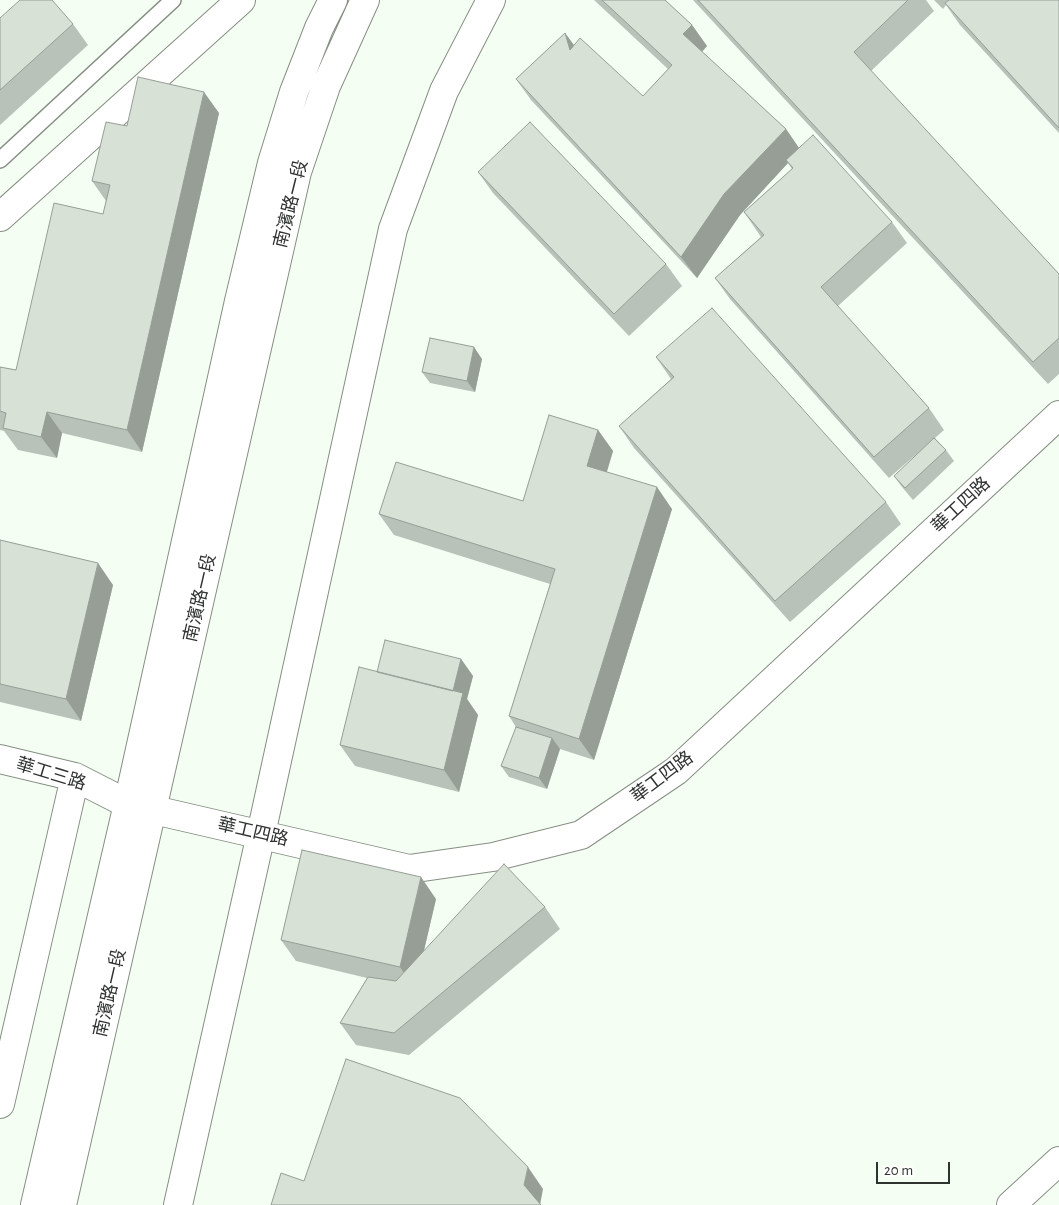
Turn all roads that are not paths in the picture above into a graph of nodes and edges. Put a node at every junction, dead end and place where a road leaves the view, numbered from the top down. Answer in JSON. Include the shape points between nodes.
{"nodes":[{"id":1,"x":174,"y":0,"type":"edge"},
{"id":2,"x":241,"y":0,"type":"edge"},
{"id":3,"x":333,"y":0,"type":"edge"},
{"id":4,"x":365,"y":0,"type":"edge"},
{"id":5,"x":491,"y":0,"type":"edge"},
{"id":6,"x":0,"y":160,"type":"edge"},
{"id":7,"x":0,"y":217,"type":"edge"},
{"id":8,"x":1059,"y":415,"type":"edge"},
{"id":9,"x":0,"y":759,"type":"edge"},
{"id":10,"x":76,"y":777,"type":"junction"},
{"id":11,"x":140,"y":806,"type":"junction"},
{"id":12,"x":261,"y":834,"type":"junction"},
{"id":13,"x":0,"y":1104,"type":"edge"},
{"id":14,"x":1059,"y":1161,"type":"edge"},
{"id":15,"x":35,"y":1205,"type":"edge"},
{"id":16,"x":62,"y":1205,"type":"edge"},
{"id":17,"x":178,"y":1205,"type":"edge"},
{"id":18,"x":1011,"y":1205,"type":"edge"}],
"edges":[{"from":1,"to":6,"type":"lane"},
{"from":2,"to":7,"type":"street"},
{"from":3,"to":11,"type":"street","name":"南濱路一段","via":[[294,92],[272,163],[239,301]]},
{"from":4,"to":11,"type":"street","name":"南濱路一段","via":[[326,86],[296,172]]},
{"from":5,"to":12,"type":"street","via":[[444,91],[392,229]]},
{"from":8,"to":12,"type":"street","name":"華工四路","via":[[676,770],[581,835],[493,857],[410,869]]},
{"from":9,"to":10,"type":"street","name":"華工三路"},
{"from":10,"to":11,"type":"street","name":"華工三路"},
{"from":10,"to":13,"type":"street"},
{"from":11,"to":12,"type":"street","name":"華工四路"},
{"from":11,"to":15,"type":"street","name":"南濱路一段"},
{"from":11,"to":16,"type":"street","name":"南濱路一段"},
{"from":12,"to":17,"type":"street"},
{"from":14,"to":18,"type":"street"}]}
